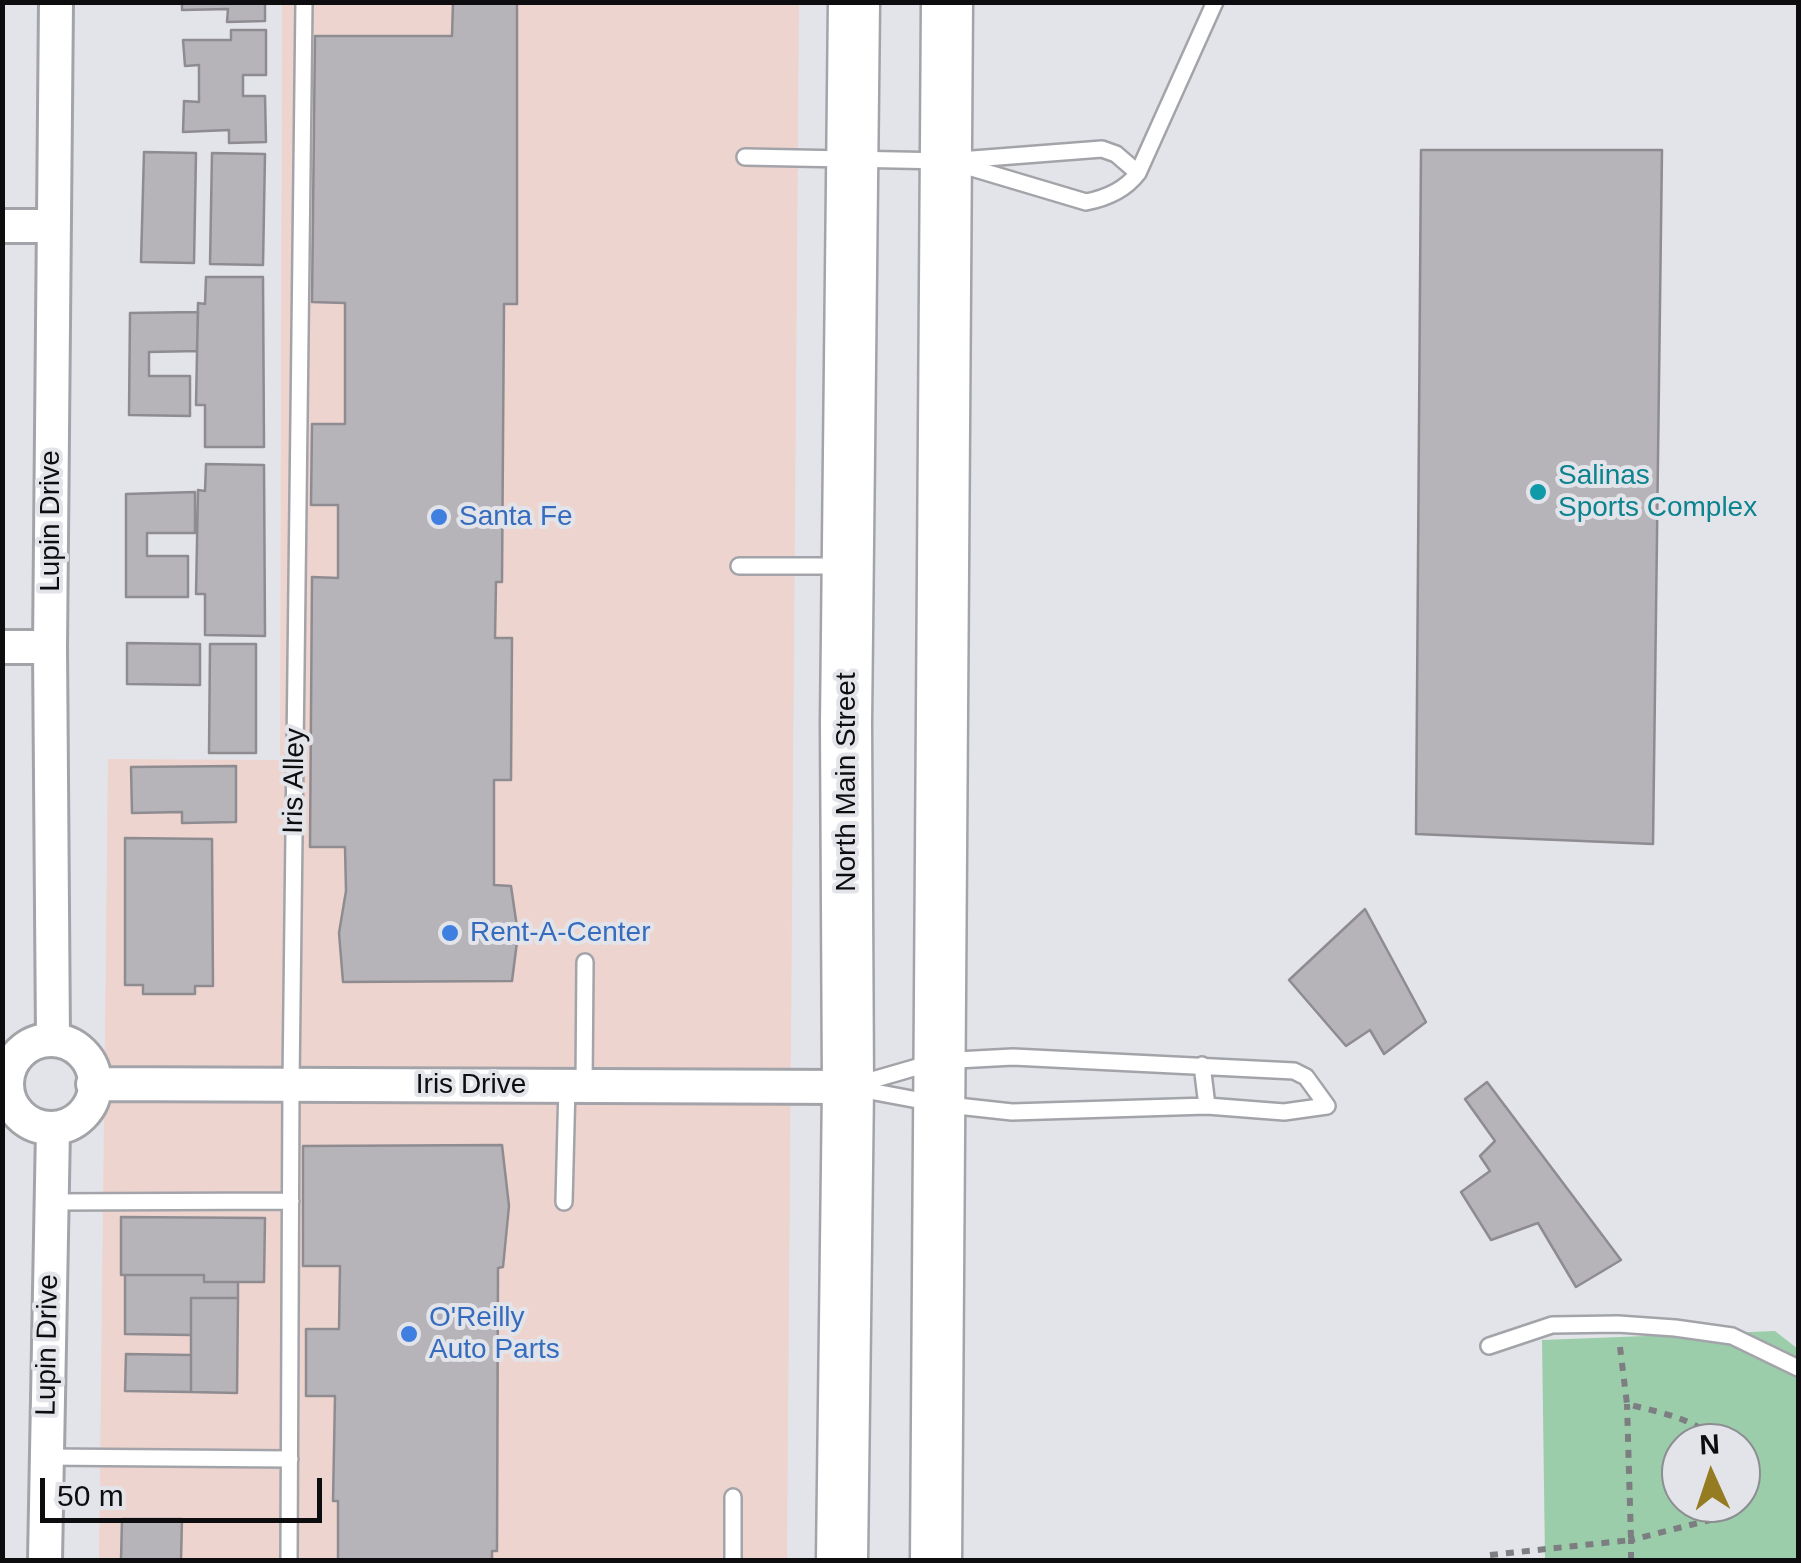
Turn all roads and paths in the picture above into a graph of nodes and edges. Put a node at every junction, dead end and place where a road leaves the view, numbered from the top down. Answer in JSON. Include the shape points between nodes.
{"nodes":[{"id":1,"x":56,"y":2,"type":"edge"},
{"id":2,"x":304,"y":2,"type":"edge"},
{"id":3,"x":854,"y":2,"type":"edge"},
{"id":4,"x":947,"y":2,"type":"edge"},
{"id":5,"x":1215,"y":2,"type":"edge"},
{"id":6,"x":745,"y":157,"type":"dead end"},
{"id":7,"x":853,"y":158,"type":"junction"},
{"id":8,"x":946,"y":161,"type":"junction"},
{"id":9,"x":1138,"y":173,"type":"junction"},
{"id":10,"x":2,"y":226,"type":"edge"},
{"id":11,"x":53,"y":226,"type":"junction"},
{"id":12,"x":740,"y":566,"type":"dead end"},
{"id":13,"x":849,"y":566,"type":"junction"},
{"id":14,"x":50,"y":646,"type":"junction"},
{"id":15,"x":2,"y":647,"type":"edge"},
{"id":16,"x":585,"y":962,"type":"dead end"},
{"id":17,"x":53,"y":1039,"type":"junction"},
{"id":18,"x":1202,"y":1065,"type":"junction"},
{"id":19,"x":939,"y":1082,"type":"junction"},
{"id":20,"x":5,"y":1083,"type":"edge"},
{"id":21,"x":93,"y":1084,"type":"junction"},
{"id":22,"x":291,"y":1084,"type":"junction"},
{"id":23,"x":575,"y":1086,"type":"junction"},
{"id":24,"x":848,"y":1087,"type":"junction"},
{"id":25,"x":1207,"y":1106,"type":"junction"},
{"id":26,"x":54,"y":1129,"type":"junction"},
{"id":27,"x":291,"y":1201,"type":"junction"},
{"id":28,"x":52,"y":1202,"type":"junction"},
{"id":29,"x":564,"y":1202,"type":"dead end"},
{"id":30,"x":1618,"y":1324,"type":"junction"},
{"id":31,"x":1489,"y":1346,"type":"dead end"},
{"id":32,"x":1798,"y":1368,"type":"edge"},
{"id":33,"x":1627,"y":1404,"type":"junction"},
{"id":34,"x":1688,"y":1423,"type":"edge"},
{"id":35,"x":46,"y":1456,"type":"junction"},
{"id":36,"x":290,"y":1460,"type":"junction"},
{"id":37,"x":734,"y":1496,"type":"dead end"},
{"id":38,"x":1698,"y":1523,"type":"edge"},
{"id":39,"x":1631,"y":1540,"type":"junction"},
{"id":40,"x":1490,"y":1555,"type":"dead end"},
{"id":41,"x":45,"y":1560,"type":"edge"},
{"id":42,"x":289,"y":1560,"type":"edge"},
{"id":43,"x":733,"y":1560,"type":"edge"},
{"id":44,"x":842,"y":1560,"type":"edge"},
{"id":45,"x":936,"y":1560,"type":"edge"},
{"id":46,"x":1631,"y":1560,"type":"edge"}],
"edges":[{"from":1,"to":11,"type":"street","name":"Lupin Drive"},
{"from":2,"to":22,"type":"lane","name":"Iris Alley"},
{"from":3,"to":7,"type":"main road","name":"North Main Street"},
{"from":4,"to":8,"type":"main road"},
{"from":5,"to":9,"type":"lane"},
{"from":6,"to":7,"type":"lane"},
{"from":7,"to":8,"type":"lane"},
{"from":7,"to":13,"type":"main road","name":"North Main Street"},
{"from":8,"to":9,"type":"lane","via":[[1102,150]]},
{"from":8,"to":9,"type":"lane","via":[[1086,202],[1128,185]]},
{"from":8,"to":19,"type":"main road"},
{"from":10,"to":11,"type":"street"},
{"from":11,"to":14,"type":"street","name":"Lupin Drive"},
{"from":12,"to":13,"type":"lane"},
{"from":13,"to":24,"type":"main road","name":"North Main Street"},
{"from":14,"to":15,"type":"street"},
{"from":14,"to":17,"type":"street","name":"Lupin Drive"},
{"from":16,"to":23,"type":"lane"},
{"from":17,"to":20,"type":"street","via":[[17,1055]]},
{"from":17,"to":21,"type":"street","via":[[83,1052]]},
{"from":18,"to":19,"type":"lane","via":[[1013,1057]]},
{"from":18,"to":25,"type":"lane"},
{"from":18,"to":25,"type":"lane","via":[[1294,1071],[1327,1106],[1284,1112]]},
{"from":19,"to":24,"type":"lane"},
{"from":19,"to":24,"type":"lane"},
{"from":19,"to":25,"type":"lane","via":[[1012,1112]]},
{"from":19,"to":45,"type":"main road"},
{"from":20,"to":26,"type":"street","via":[[22,1120]]},
{"from":21,"to":22,"type":"street","name":"Iris Drive"},
{"from":21,"to":26,"type":"street","via":[[85,1112]]},
{"from":22,"to":23,"type":"street","name":"Iris Drive"},
{"from":22,"to":27,"type":"lane","name":"Iris Alley"},
{"from":23,"to":24,"type":"street","name":"Iris Drive"},
{"from":23,"to":29,"type":"lane"},
{"from":24,"to":44,"type":"main road","name":"North Main Street"},
{"from":26,"to":28,"type":"street","name":"Lupin Drive"},
{"from":27,"to":28,"type":"lane"},
{"from":27,"to":36,"type":"lane","name":"Iris Alley"},
{"from":28,"to":35,"type":"street","name":"Lupin Drive"},
{"from":30,"to":31,"type":"lane","via":[[1552,1325]]},
{"from":30,"to":32,"type":"lane","via":[[1732,1336]]},
{"from":30,"to":33,"type":"path"},
{"from":33,"to":34,"type":"path"},
{"from":33,"to":39,"type":"path"},
{"from":35,"to":36,"type":"lane"},
{"from":35,"to":41,"type":"street","name":"Lupin Drive"},
{"from":36,"to":42,"type":"lane","name":"Iris Alley"},
{"from":37,"to":43,"type":"lane"},
{"from":38,"to":39,"type":"path"},
{"from":39,"to":40,"type":"path"},
{"from":39,"to":46,"type":"path"}]}
